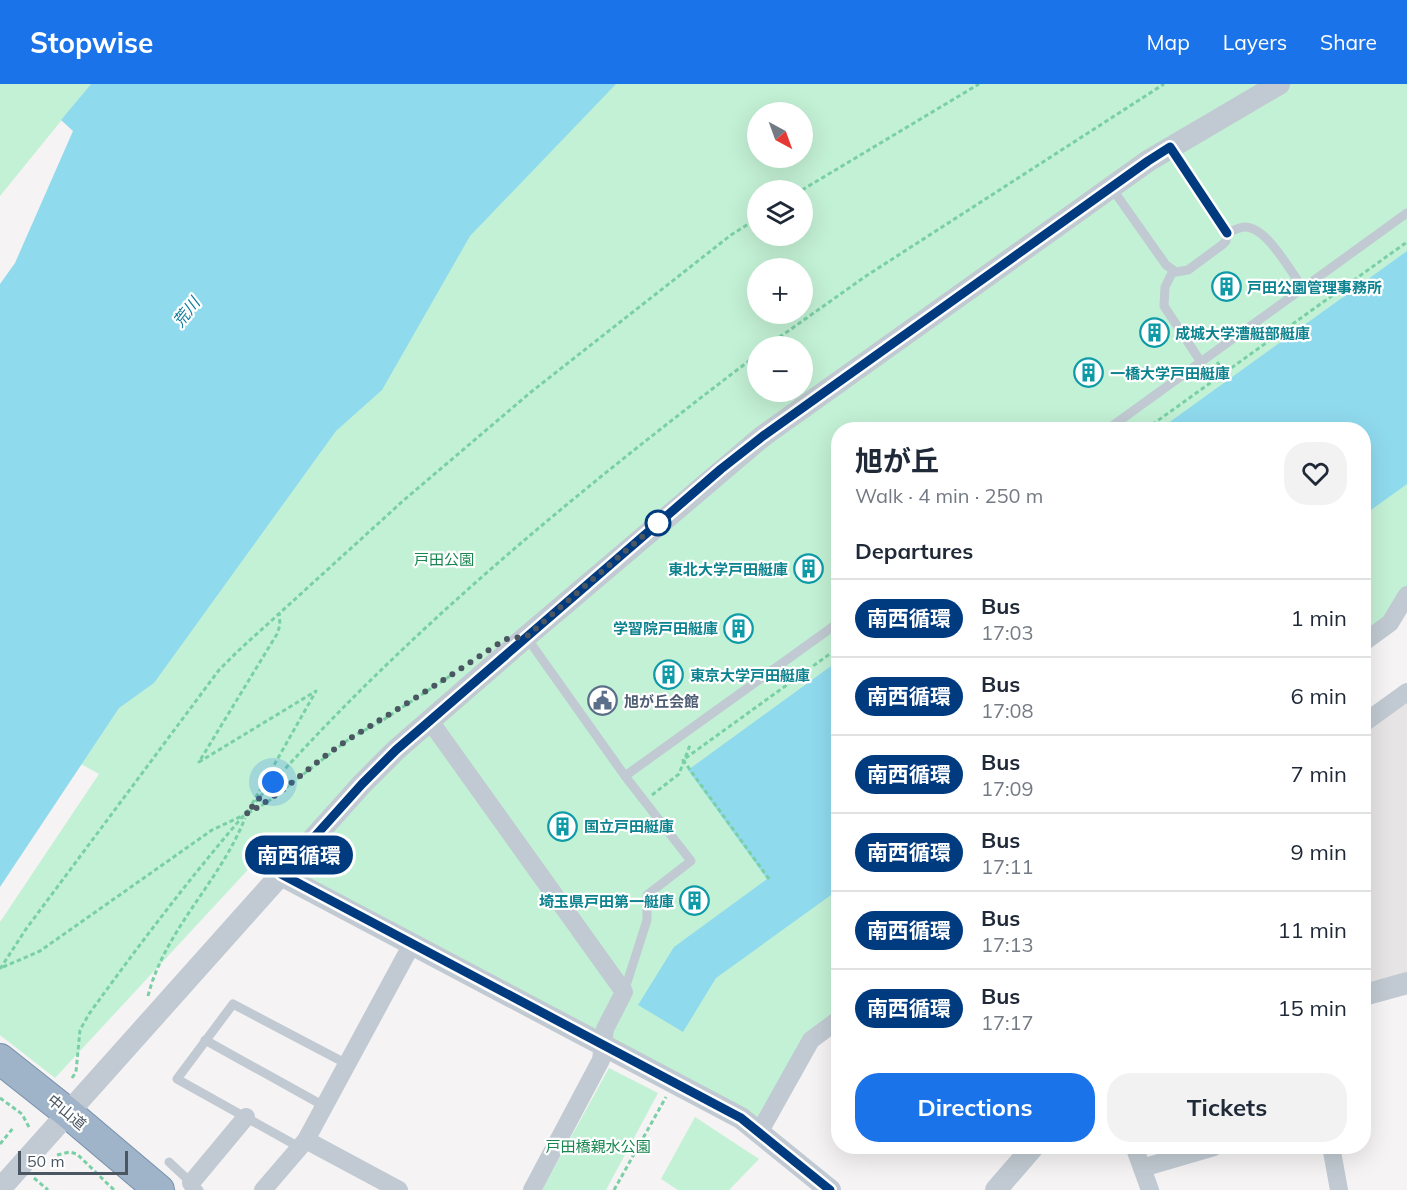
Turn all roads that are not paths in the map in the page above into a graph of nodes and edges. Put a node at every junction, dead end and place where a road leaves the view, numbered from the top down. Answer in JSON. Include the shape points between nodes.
{"nodes":[{"id":1,"x":1279,"y":84,"type":"edge"},
{"id":2,"x":1170,"y":147,"type":"junction"},
{"id":3,"x":1111,"y":187,"type":"junction"},
{"id":4,"x":1407,"y":213,"type":"edge"},
{"id":5,"x":1227,"y":233,"type":"junction"},
{"id":6,"x":1173,"y":271,"type":"junction"},
{"id":7,"x":1303,"y":288,"type":"junction"},
{"id":8,"x":1201,"y":362,"type":"junction"},
{"id":9,"x":1117,"y":422,"type":"edge"},
{"id":10,"x":1407,"y":595,"type":"edge"},
{"id":11,"x":831,"y":628,"type":"edge"},
{"id":12,"x":526,"y":637,"type":"junction"},
{"id":13,"x":1371,"y":637,"type":"edge"},
{"id":14,"x":1407,"y":692,"type":"edge"},
{"id":15,"x":1371,"y":718,"type":"edge"},
{"id":16,"x":430,"y":721,"type":"junction"},
{"id":17,"x":625,"y":776,"type":"junction"},
{"id":18,"x":281,"y":874,"type":"junction"},
{"id":19,"x":412,"y":944,"type":"junction"},
{"id":20,"x":1407,"y":984,"type":"edge"},
{"id":21,"x":624,"y":992,"type":"junction"},
{"id":22,"x":1371,"y":993,"type":"edge"},
{"id":23,"x":831,"y":1025,"type":"edge"},
{"id":24,"x":205,"y":1040,"type":"junction"},
{"id":25,"x":603,"y":1045,"type":"junction"},
{"id":26,"x":0,"y":1059,"type":"edge"},
{"id":27,"x":347,"y":1064,"type":"junction"},
{"id":28,"x":0,"y":1082,"type":"edge"},
{"id":29,"x":324,"y":1106,"type":"junction"},
{"id":30,"x":45,"y":1114,"type":"junction"},
{"id":31,"x":246,"y":1117,"type":"junction"},
{"id":32,"x":760,"y":1131,"type":"junction"},
{"id":33,"x":303,"y":1143,"type":"junction"},
{"id":34,"x":1027,"y":1154,"type":"edge"},
{"id":35,"x":1137,"y":1154,"type":"edge"},
{"id":36,"x":1190,"y":1154,"type":"edge"},
{"id":37,"x":1332,"y":1154,"type":"edge"},
{"id":38,"x":169,"y":1162,"type":"dead end"},
{"id":39,"x":1142,"y":1168,"type":"junction"},
{"id":40,"x":195,"y":1186,"type":"edge"},
{"id":41,"x":0,"y":1189,"type":"edge"},
{"id":42,"x":134,"y":1190,"type":"edge"},
{"id":43,"x":159,"y":1190,"type":"edge"},
{"id":44,"x":263,"y":1190,"type":"edge"},
{"id":45,"x":399,"y":1190,"type":"edge"},
{"id":46,"x":532,"y":1190,"type":"edge"},
{"id":47,"x":830,"y":1190,"type":"edge"},
{"id":48,"x":996,"y":1190,"type":"edge"},
{"id":49,"x":1150,"y":1190,"type":"edge"},
{"id":50,"x":1339,"y":1190,"type":"edge"}],
"edges":[{"from":1,"to":2,"type":"street"},
{"from":2,"to":3,"type":"street"},
{"from":2,"to":5,"type":"lane"},
{"from":3,"to":6,"type":"lane"},
{"from":3,"to":12,"type":"street","via":[[763,436]]},
{"from":4,"to":7,"type":"lane"},
{"from":5,"to":6,"type":"lane","via":[[1222,245],[1188,270]]},
{"from":5,"to":7,"type":"lane","via":[[1243,226],[1257,229]]},
{"from":6,"to":8,"type":"lane","via":[[1165,287],[1164,306]]},
{"from":7,"to":8,"type":"lane"},
{"from":8,"to":9,"type":"lane"},
{"from":10,"to":13,"type":"street","via":[[1390,623]]},
{"from":11,"to":17,"type":"lane"},
{"from":12,"to":16,"type":"street"},
{"from":12,"to":17,"type":"lane"},
{"from":14,"to":15,"type":"street"},
{"from":16,"to":18,"type":"street","via":[[362,784]]},
{"from":16,"to":21,"type":"street"},
{"from":17,"to":21,"type":"lane","via":[[691,861],[647,895],[647,921]]},
{"from":18,"to":19,"type":"street"},
{"from":18,"to":30,"type":"street","via":[[151,1018]]},
{"from":19,"to":25,"type":"street"},
{"from":19,"to":27,"type":"street"},
{"from":20,"to":22,"type":"street"},
{"from":21,"to":25,"type":"street","via":[[605,1029]]},
{"from":23,"to":32,"type":"street","via":[[811,1040]]},
{"from":24,"to":27,"type":"lane","via":[[233,1004]]},
{"from":24,"to":29,"type":"lane"},
{"from":24,"to":31,"type":"lane","via":[[177,1079]]},
{"from":25,"to":32,"type":"street"},
{"from":25,"to":46,"type":"street","via":[[601,1060]]},
{"from":26,"to":30,"type":"highway","name":"中山道"},
{"from":27,"to":29,"type":"street"},
{"from":28,"to":30,"type":"highway","name":"中山道"},
{"from":29,"to":33,"type":"street"},
{"from":30,"to":41,"type":"street"},
{"from":30,"to":42,"type":"highway","name":"中山道"},
{"from":30,"to":43,"type":"highway","name":"中山道"},
{"from":31,"to":33,"type":"lane"},
{"from":31,"to":40,"type":"street"},
{"from":32,"to":47,"type":"street"},
{"from":33,"to":44,"type":"street"},
{"from":33,"to":45,"type":"street"},
{"from":34,"to":48,"type":"street"},
{"from":35,"to":39,"type":"street"},
{"from":36,"to":39,"type":"street"},
{"from":37,"to":50,"type":"street"},
{"from":38,"to":40,"type":"lane"},
{"from":39,"to":49,"type":"street"}]}
